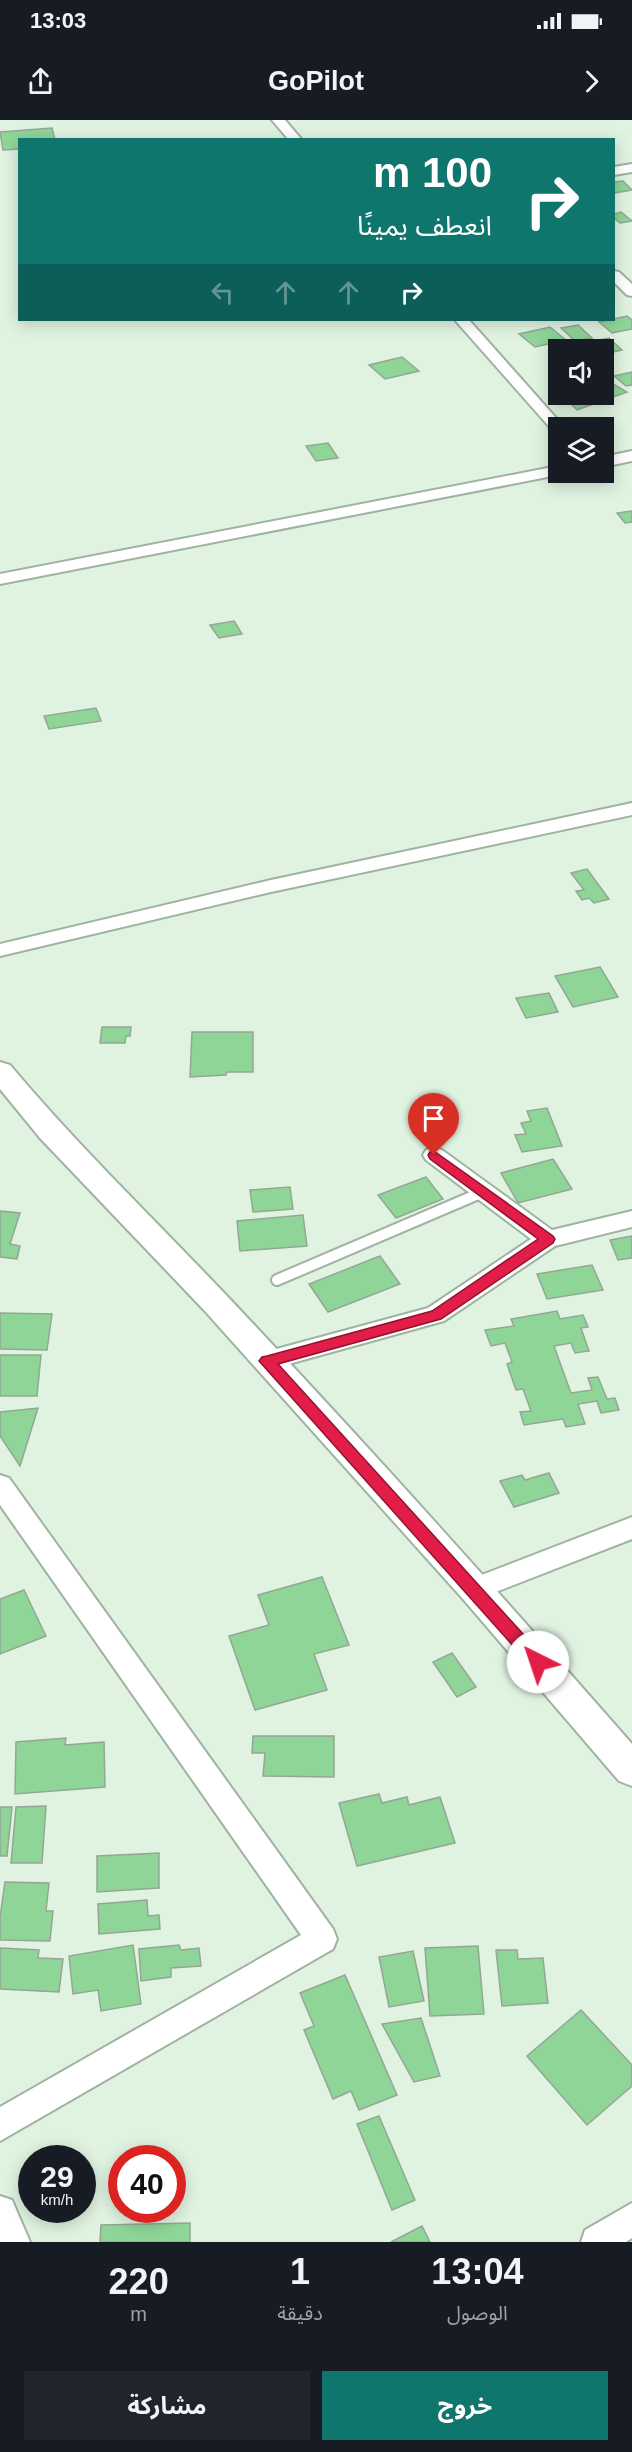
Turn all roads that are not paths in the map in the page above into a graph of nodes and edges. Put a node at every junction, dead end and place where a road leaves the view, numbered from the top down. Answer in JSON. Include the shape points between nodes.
{"nodes":[{"id":1,"x":278,"y":120,"type":"edge"},
{"id":2,"x":294,"y":138,"type":"edge"},
{"id":3,"x":632,"y":168,"type":"edge"},
{"id":4,"x":615,"y":171,"type":"edge"},
{"id":5,"x":615,"y":276,"type":"edge"},
{"id":6,"x":632,"y":292,"type":"edge"},
{"id":7,"x":463,"y":321,"type":"edge"},
{"id":8,"x":548,"y":417,"type":"edge"},
{"id":9,"x":632,"y":456,"type":"edge"},
{"id":10,"x":614,"y":460,"type":"edge"},
{"id":11,"x":548,"y":473,"type":"edge"},
{"id":12,"x":0,"y":579,"type":"edge"},
{"id":13,"x":632,"y":809,"type":"edge"},
{"id":14,"x":0,"y":950,"type":"edge"},
{"id":15,"x":0,"y":1071,"type":"edge"},
{"id":16,"x":434,"y":1155,"type":"dead end"},
{"id":17,"x":483,"y":1192,"type":"junction"},
{"id":18,"x":632,"y":1219,"type":"edge"},
{"id":19,"x":548,"y":1239,"type":"junction"},
{"id":20,"x":277,"y":1280,"type":"dead end"},
{"id":21,"x":267,"y":1361,"type":"junction"},
{"id":22,"x":0,"y":1485,"type":"edge"},
{"id":23,"x":632,"y":1528,"type":"edge"},
{"id":24,"x":475,"y":1589,"type":"junction"},
{"id":25,"x":632,"y":1770,"type":"edge"},
{"id":26,"x":0,"y":2125,"type":"edge"},
{"id":27,"x":0,"y":2211,"type":"edge"},
{"id":28,"x":632,"y":2219,"type":"edge"},
{"id":29,"x":600,"y":2241,"type":"edge"},
{"id":30,"x":14,"y":2242,"type":"edge"}],
"edges":[{"from":1,"to":2,"type":"street"},
{"from":3,"to":4,"type":"street"},
{"from":5,"to":6,"type":"street"},
{"from":7,"to":8,"type":"street"},
{"from":9,"to":10,"type":"street"},
{"from":11,"to":12,"type":"street"},
{"from":13,"to":14,"type":"street","via":[[271,886]]},
{"from":15,"to":21,"type":"street","via":[[50,1131]]},
{"from":16,"to":17,"type":"street"},
{"from":17,"to":19,"type":"street"},
{"from":17,"to":20,"type":"lane"},
{"from":18,"to":19,"type":"street"},
{"from":19,"to":21,"type":"street","via":[[436,1315]]},
{"from":21,"to":24,"type":"street"},
{"from":22,"to":26,"type":"street","via":[[322,1939]]},
{"from":23,"to":24,"type":"street"},
{"from":24,"to":25,"type":"street"},
{"from":27,"to":30,"type":"street"},
{"from":28,"to":29,"type":"street"}]}
